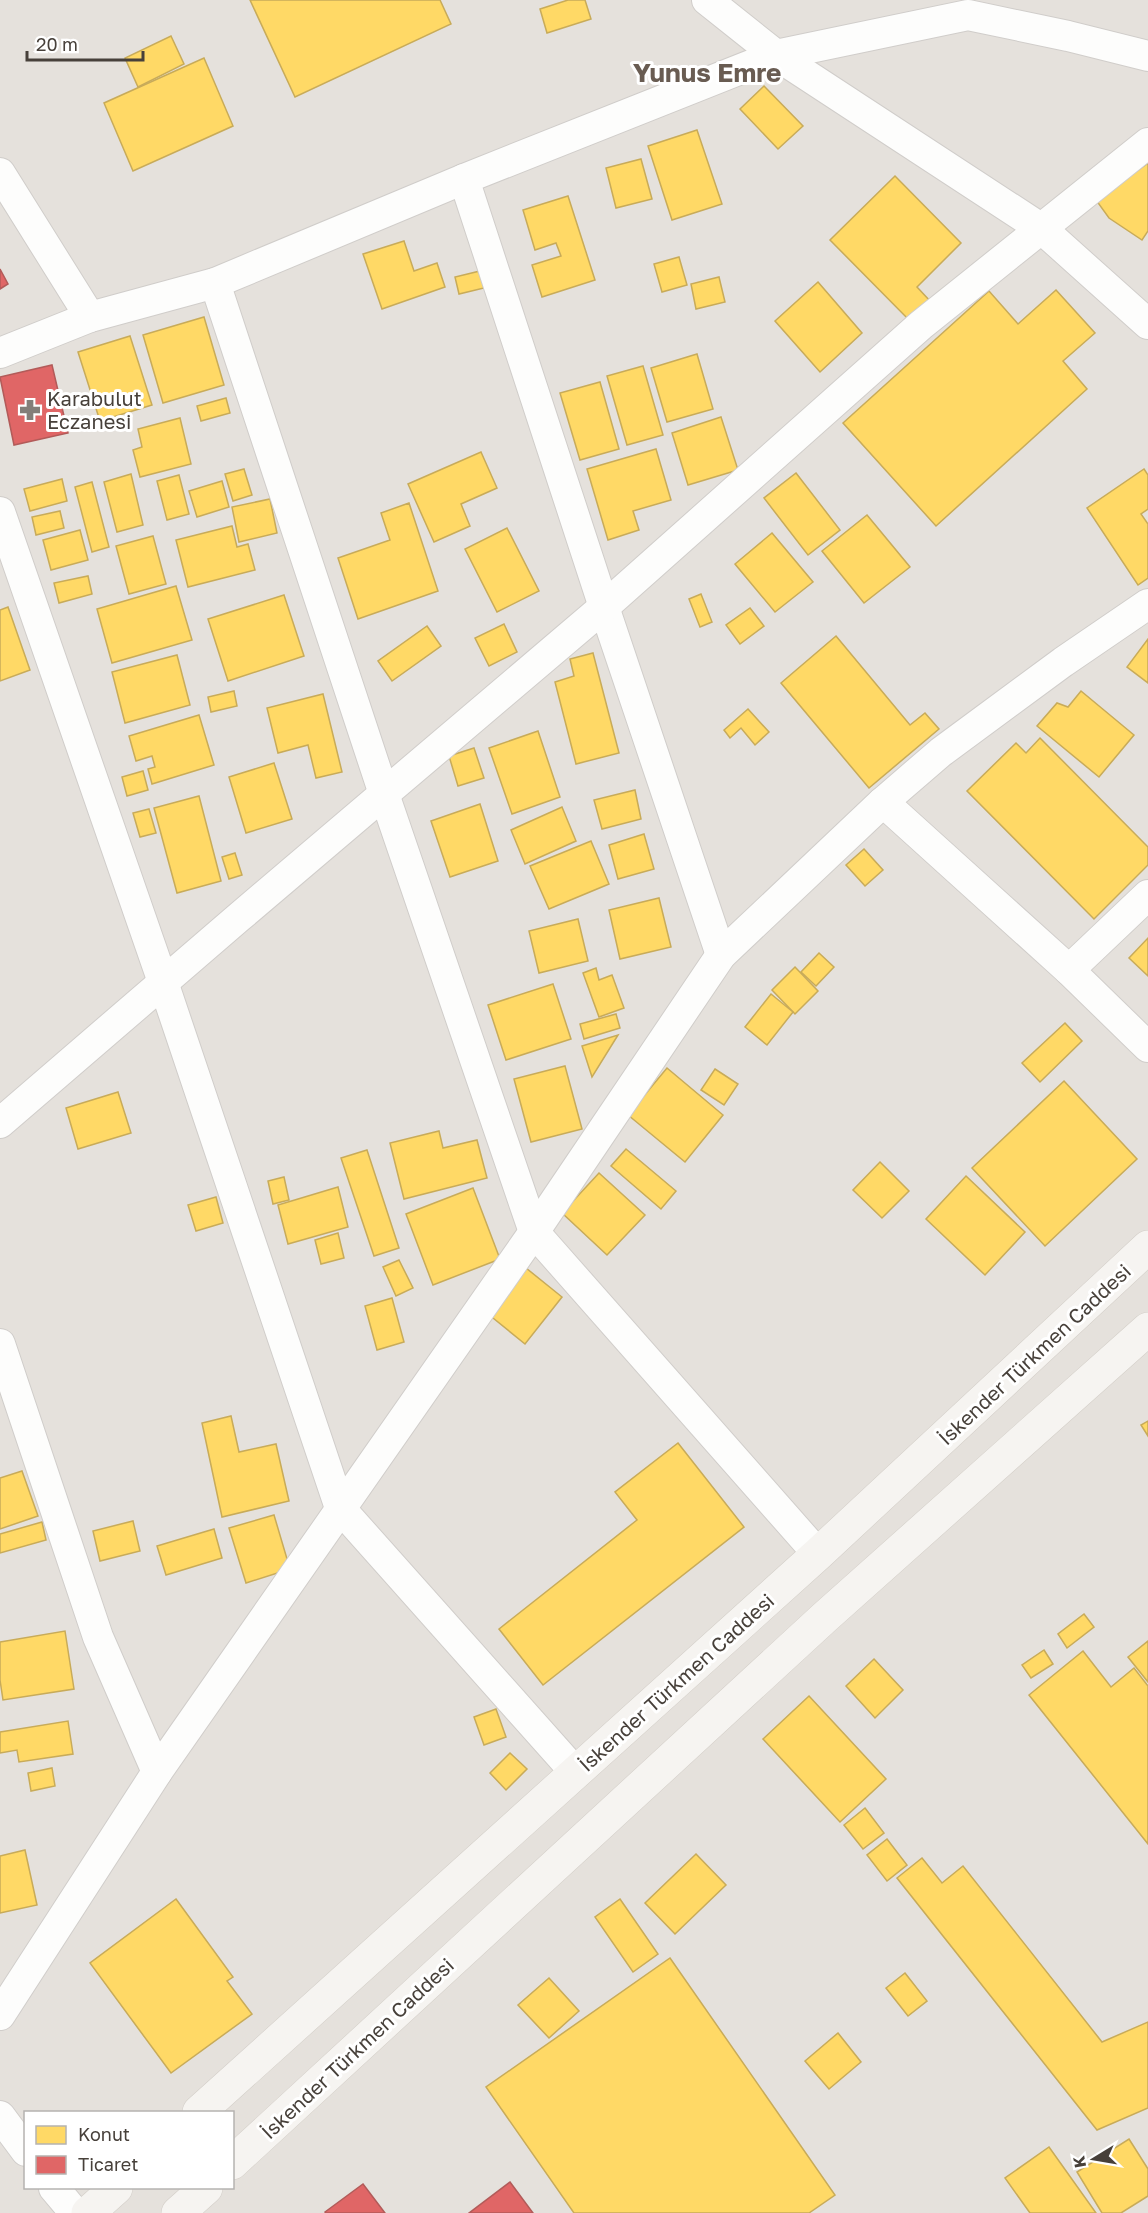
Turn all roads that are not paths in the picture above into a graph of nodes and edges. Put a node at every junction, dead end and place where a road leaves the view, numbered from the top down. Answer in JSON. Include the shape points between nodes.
{"nodes":[{"id":1,"x":707,"y":0,"type":"edge"},
{"id":2,"x":973,"y":8,"type":"edge"},
{"id":3,"x":776,"y":55,"type":"junction"},
{"id":4,"x":1148,"y":56,"type":"edge"},
{"id":5,"x":1148,"y":143,"type":"edge"},
{"id":6,"x":0,"y":173,"type":"edge"},
{"id":7,"x":465,"y":179,"type":"junction"},
{"id":8,"x":1042,"y":229,"type":"junction"},
{"id":9,"x":215,"y":283,"type":"junction"},
{"id":10,"x":90,"y":317,"type":"junction"},
{"id":11,"x":1148,"y":324,"type":"edge"},
{"id":12,"x":0,"y":352,"type":"edge"},
{"id":13,"x":0,"y":512,"type":"edge"},
{"id":14,"x":1148,"y":604,"type":"edge"},
{"id":15,"x":604,"y":608,"type":"junction"},
{"id":16,"x":384,"y":794,"type":"junction"},
{"id":17,"x":883,"y":802,"type":"junction"},
{"id":18,"x":1148,"y":895,"type":"edge"},
{"id":19,"x":721,"y":955,"type":"junction"},
{"id":20,"x":1069,"y":970,"type":"junction"},
{"id":21,"x":163,"y":982,"type":"junction"},
{"id":22,"x":1148,"y":1047,"type":"edge"},
{"id":23,"x":0,"y":1123,"type":"edge"},
{"id":24,"x":534,"y":1232,"type":"junction"},
{"id":25,"x":1148,"y":1247,"type":"edge"},
{"id":26,"x":1148,"y":1329,"type":"edge"},
{"id":27,"x":0,"y":1344,"type":"edge"},
{"id":28,"x":340,"y":1508,"type":"junction"},
{"id":29,"x":818,"y":1554,"type":"junction"},
{"id":30,"x":157,"y":1772,"type":"junction"},
{"id":31,"x":576,"y":1773,"type":"junction"},
{"id":32,"x":0,"y":2015,"type":"edge"},
{"id":33,"x":200,"y":2111,"type":"edge"},
{"id":34,"x":0,"y":2116,"type":"edge"},
{"id":35,"x":24,"y":2148,"type":"edge"},
{"id":36,"x":234,"y":2161,"type":"edge"},
{"id":37,"x":56,"y":2189,"type":"edge"},
{"id":38,"x":114,"y":2189,"type":"edge"},
{"id":39,"x":204,"y":2189,"type":"edge"},
{"id":40,"x":75,"y":2213,"type":"edge"},
{"id":41,"x":88,"y":2213,"type":"edge"},
{"id":42,"x":178,"y":2213,"type":"edge"}],
"edges":[{"from":1,"to":3,"type":"street"},
{"from":2,"to":3,"type":"street"},
{"from":2,"to":4,"type":"street"},
{"from":3,"to":7,"type":"street"},
{"from":3,"to":8,"type":"street"},
{"from":5,"to":8,"type":"street"},
{"from":6,"to":10,"type":"street"},
{"from":7,"to":9,"type":"street"},
{"from":7,"to":15,"type":"street"},
{"from":8,"to":11,"type":"street"},
{"from":8,"to":15,"type":"street","via":[[921,325]]},
{"from":9,"to":10,"type":"street"},
{"from":9,"to":16,"type":"street"},
{"from":10,"to":12,"type":"street"},
{"from":13,"to":21,"type":"street"},
{"from":14,"to":17,"type":"street","via":[[941,752]]},
{"from":15,"to":16,"type":"street"},
{"from":15,"to":19,"type":"street"},
{"from":16,"to":21,"type":"street"},
{"from":16,"to":24,"type":"street"},
{"from":17,"to":19,"type":"street"},
{"from":17,"to":20,"type":"street"},
{"from":18,"to":20,"type":"street"},
{"from":19,"to":24,"type":"street"},
{"from":20,"to":22,"type":"street"},
{"from":21,"to":23,"type":"street"},
{"from":21,"to":28,"type":"street"},
{"from":24,"to":28,"type":"street"},
{"from":24,"to":29,"type":"street"},
{"from":25,"to":29,"type":"main road","name":"İskender Türkmen Caddesi"},
{"from":26,"to":36,"type":"main road","name":"İskender Türkmen Caddesi","via":[[825,1617]]},
{"from":27,"to":30,"type":"street","via":[[98,1636]]},
{"from":28,"to":30,"type":"street"},
{"from":28,"to":31,"type":"street"},
{"from":29,"to":31,"type":"main road","name":"İskender Türkmen Caddesi"},
{"from":30,"to":32,"type":"street"},
{"from":31,"to":33,"type":"main road","name":"İskender Türkmen Caddesi"},
{"from":34,"to":35,"type":"street"},
{"from":37,"to":40,"type":"street"},
{"from":38,"to":41,"type":"main road"},
{"from":39,"to":42,"type":"main road"}]}
